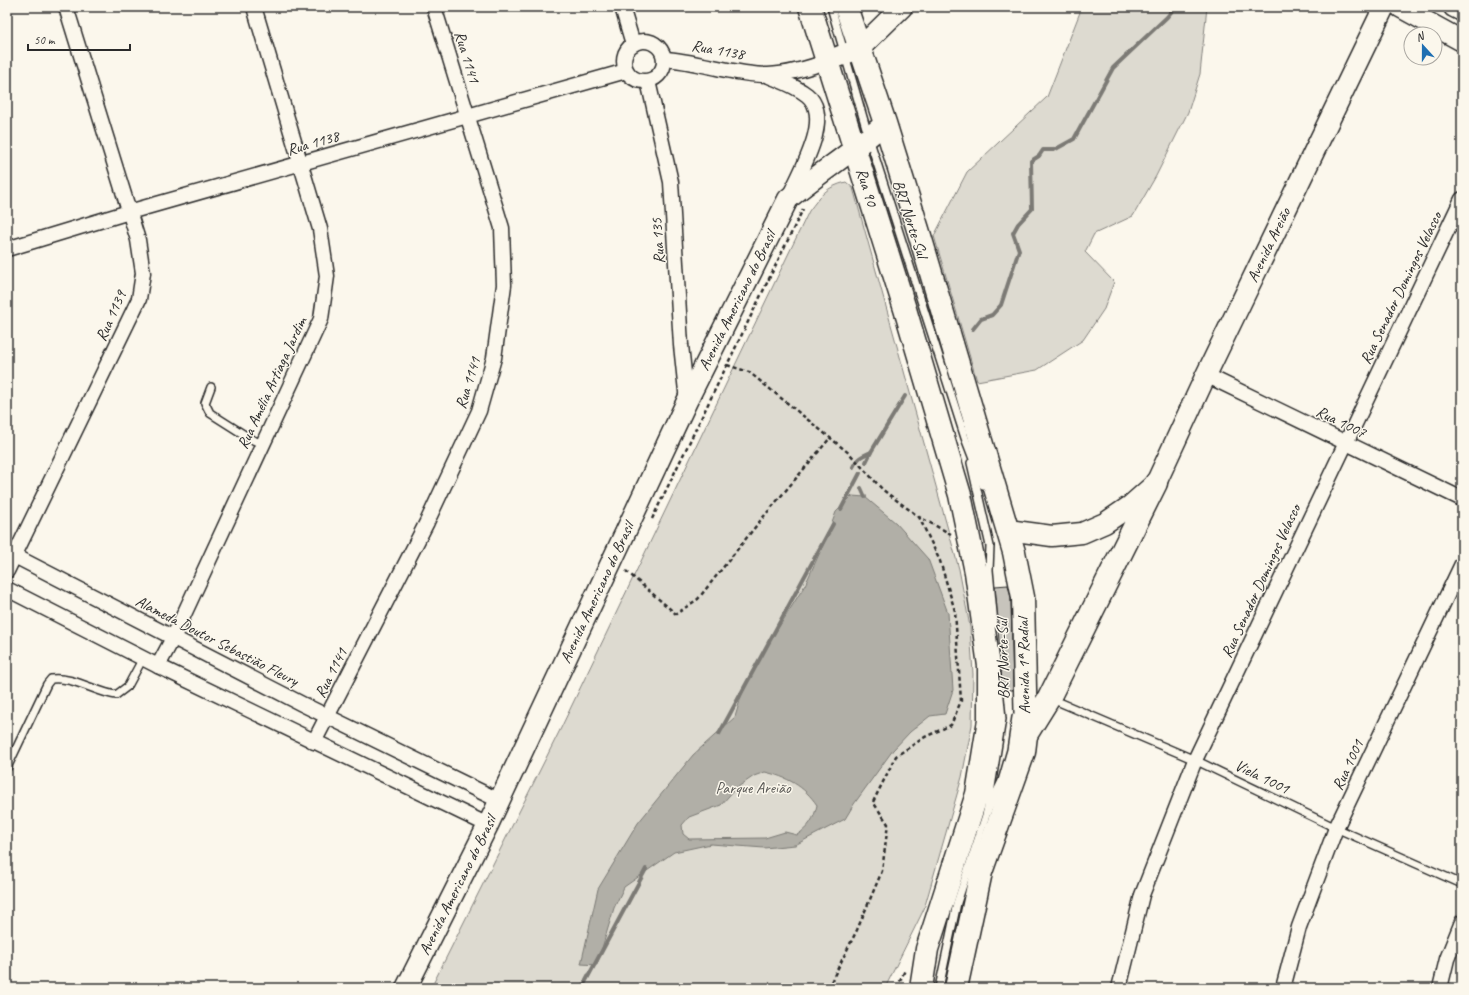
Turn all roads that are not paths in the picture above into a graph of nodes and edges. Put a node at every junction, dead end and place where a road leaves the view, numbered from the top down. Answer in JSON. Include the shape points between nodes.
{"nodes":[{"id":1,"x":66,"y":7,"type":"edge"},
{"id":2,"x":254,"y":7,"type":"edge"},
{"id":3,"x":434,"y":7,"type":"edge"},
{"id":4,"x":622,"y":7,"type":"edge"},
{"id":5,"x":810,"y":7,"type":"edge"},
{"id":6,"x":831,"y":7,"type":"edge"},
{"id":7,"x":846,"y":7,"type":"edge"},
{"id":8,"x":902,"y":7,"type":"edge"},
{"id":9,"x":1384,"y":7,"type":"edge"},
{"id":10,"x":1400,"y":7,"type":"edge"},
{"id":11,"x":1454,"y":7,"type":"edge"},
{"id":12,"x":1462,"y":11,"type":"edge"},
{"id":13,"x":1462,"y":41,"type":"edge"},
{"id":14,"x":633,"y":44,"type":"junction"},
{"id":15,"x":844,"y":55,"type":"junction"},
{"id":16,"x":664,"y":59,"type":"junction"},
{"id":17,"x":626,"y":71,"type":"junction"},
{"id":18,"x":767,"y":75,"type":"junction"},
{"id":19,"x":648,"y":81,"type":"junction"},
{"id":20,"x":808,"y":95,"type":"joint"},
{"id":21,"x":468,"y":115,"type":"junction"},
{"id":22,"x":885,"y":123,"type":"junction"},
{"id":23,"x":862,"y":143,"type":"junction"},
{"id":24,"x":302,"y":164,"type":"junction"},
{"id":25,"x":788,"y":199,"type":"junction"},
{"id":26,"x":1462,"y":199,"type":"edge"},
{"id":27,"x":129,"y":212,"type":"junction"},
{"id":28,"x":8,"y":248,"type":"edge"},
{"id":29,"x":952,"y":343,"type":"joint"},
{"id":30,"x":1206,"y":375,"type":"junction"},
{"id":31,"x":211,"y":387,"type":"dead end"},
{"id":32,"x":687,"y":401,"type":"junction"},
{"id":33,"x":965,"y":438,"type":"junction"},
{"id":34,"x":1346,"y":443,"type":"junction"},
{"id":35,"x":262,"y":444,"type":"junction"},
{"id":36,"x":1156,"y":483,"type":"junction"},
{"id":37,"x":985,"y":490,"type":"dead end"},
{"id":38,"x":1462,"y":499,"type":"edge"},
{"id":39,"x":994,"y":512,"type":"dead end"},
{"id":40,"x":1008,"y":530,"type":"junction"},
{"id":41,"x":11,"y":553,"type":"edge"},
{"id":42,"x":1462,"y":564,"type":"edge"},
{"id":43,"x":7,"y":571,"type":"edge"},
{"id":44,"x":7,"y":589,"type":"edge"},
{"id":45,"x":994,"y":631,"type":"dead end"},
{"id":46,"x":173,"y":638,"type":"junction"},
{"id":47,"x":143,"y":658,"type":"junction"},
{"id":48,"x":158,"y":666,"type":"junction"},
{"id":49,"x":999,"y":682,"type":"dead end"},
{"id":50,"x":1049,"y":698,"type":"junction"},
{"id":51,"x":328,"y":716,"type":"junction"},
{"id":52,"x":1026,"y":735,"type":"junction"},
{"id":53,"x":314,"y":742,"type":"junction"},
{"id":54,"x":1195,"y":760,"type":"junction"},
{"id":55,"x":7,"y":768,"type":"edge"},
{"id":56,"x":498,"y":800,"type":"junction"},
{"id":57,"x":986,"y":812,"type":"junction"},
{"id":58,"x":488,"y":825,"type":"junction"},
{"id":59,"x":1336,"y":828,"type":"junction"},
{"id":60,"x":1462,"y":884,"type":"edge"},
{"id":61,"x":1462,"y":922,"type":"edge"},
{"id":62,"x":928,"y":949,"type":"junction"},
{"id":63,"x":406,"y":988,"type":"edge"},
{"id":64,"x":910,"y":988,"type":"edge"},
{"id":65,"x":921,"y":988,"type":"edge"},
{"id":66,"x":939,"y":988,"type":"edge"},
{"id":67,"x":956,"y":988,"type":"edge"},
{"id":68,"x":1120,"y":988,"type":"edge"},
{"id":69,"x":1283,"y":988,"type":"edge"},
{"id":70,"x":1440,"y":988,"type":"edge"}],
"edges":[{"from":1,"to":27,"type":"street","name":"Rua 1139"},
{"from":2,"to":24,"type":"street","name":"Rua Amélia Artiaga Jardim"},
{"from":3,"to":21,"type":"street","name":"Rua 1141"},
{"from":4,"to":14,"type":"street"},
{"from":5,"to":15,"type":"main road","name":"Rua 90"},
{"from":6,"to":15,"type":"lane"},
{"from":7,"to":15,"type":"main road","name":"Rua 90"},
{"from":8,"to":15,"type":"street"},
{"from":9,"to":30,"type":"street","name":"Avenida Areião"},
{"from":10,"to":13,"type":"street"},
{"from":11,"to":12,"type":"street"},
{"from":14,"to":16,"type":"street","via":[[651,42],[662,52]]},
{"from":14,"to":17,"type":"street","via":[[624,57]]},
{"from":15,"to":18,"type":"street","name":"Rua 1138","via":[[788,73]]},
{"from":15,"to":22,"type":"main road","name":"Rua 90"},
{"from":15,"to":23,"type":"main road","name":"Rua 90"},
{"from":16,"to":18,"type":"street","name":"Rua 1138"},
{"from":16,"to":19,"type":"street","via":[[660,73]]},
{"from":17,"to":19,"type":"street","via":[[631,76]]},
{"from":17,"to":21,"type":"street","name":"Rua 1138"},
{"from":18,"to":20,"type":"street","name":"Rua 1138"},
{"from":19,"to":32,"type":"street","name":"Rua 135","via":[[671,182]]},
{"from":20,"to":25,"type":"street","name":"Avenida Americano do Brasil","via":[[815,106],[818,119],[816,132]]},
{"from":21,"to":24,"type":"street","name":"Rua 1138"},
{"from":21,"to":51,"type":"street","name":"Rua 1141","via":[[502,228],[504,285],[494,358],[479,411],[427,522]]},
{"from":22,"to":23,"type":"street","name":"Avenida Americano do Brasil"},
{"from":22,"to":29,"type":"main road","name":"Rua 90"},
{"from":23,"to":25,"type":"street","name":"Avenida Americano do Brasil"},
{"from":23,"to":33,"type":"lane","name":"BRT Norte-Sul"},
{"from":23,"to":62,"type":"main road","name":"Rua 90","via":[[960,495],[976,572],[989,666],[989,720],[977,794]]},
{"from":24,"to":27,"type":"street","name":"Rua 1138"},
{"from":24,"to":35,"type":"street","name":"Rua Amélia Artiaga Jardim","via":[[320,229],[327,276],[321,319]]},
{"from":25,"to":32,"type":"street","name":"Avenida Americano do Brasil"},
{"from":26,"to":34,"type":"street","name":"Rua Senador Domingos Velasco"},
{"from":27,"to":28,"type":"street","name":"Rua 1138"},
{"from":27,"to":41,"type":"street","name":"Rua 1139","via":[[138,240],[143,273],[139,299]]},
{"from":29,"to":40,"type":"main road","name":"Avenida 1ª Radial"},
{"from":30,"to":34,"type":"street","name":"Rua 1007"},
{"from":30,"to":36,"type":"street","name":"Avenida Areião"},
{"from":31,"to":35,"type":"lane","via":[[205,403],[210,413]]},
{"from":32,"to":56,"type":"street","name":"Avenida Americano do Brasil"},
{"from":33,"to":37,"type":"lane","name":"BRT Norte-Sul"},
{"from":33,"to":45,"type":"lane","name":"BRT Norte-Sul","via":[[990,546],[989,570]]},
{"from":34,"to":38,"type":"street","name":"Rua 1007"},
{"from":34,"to":54,"type":"street","name":"Rua Senador Domingos Velasco"},
{"from":35,"to":46,"type":"street","name":"Rua Amélia Artiaga Jardim"},
{"from":36,"to":40,"type":"street","via":[[1106,523],[1082,533],[1052,536]]},
{"from":36,"to":50,"type":"main road"},
{"from":39,"to":57,"type":"lane","name":"BRT Norte-Sul","via":[[1014,582],[1020,692],[1011,750],[1002,781]]},
{"from":40,"to":52,"type":"main road","name":"Avenida 1ª Radial","via":[[1023,597]]},
{"from":41,"to":43,"type":"street","name":"Rua 1139"},
{"from":41,"to":46,"type":"street","name":"Alameda Doutor Sebastião Fleury"},
{"from":42,"to":59,"type":"street","name":"Rua 1001"},
{"from":44,"to":47,"type":"street"},
{"from":46,"to":48,"type":"street","name":"Rua Amélia Artiaga Jardim"},
{"from":46,"to":51,"type":"street","name":"Alameda Doutor Sebastião Fleury"},
{"from":47,"to":48,"type":"street"},
{"from":47,"to":55,"type":"lane","via":[[128,686],[116,695],[60,678],[52,679],[47,684]]},
{"from":48,"to":53,"type":"street"},
{"from":49,"to":57,"type":"lane","name":"BRT Norte-Sul","via":[[1002,718]]},
{"from":50,"to":52,"type":"main road"},
{"from":50,"to":54,"type":"lane","name":"Viela 1001"},
{"from":51,"to":53,"type":"street","name":"Rua 1141"},
{"from":51,"to":56,"type":"street","name":"Alameda Doutor Sebastião Fleury"},
{"from":52,"to":67,"type":"main road","name":"Avenida 1ª Radial","via":[[1024,752],[981,872]]},
{"from":53,"to":58,"type":"street"},
{"from":54,"to":59,"type":"lane","name":"Viela 1001"},
{"from":54,"to":68,"type":"street","name":"Rua Senador Domingos Velasco","via":[[1142,895]]},
{"from":56,"to":58,"type":"street","name":"Avenida Americano do Brasil"},
{"from":57,"to":66,"type":"lane","name":"BRT Norte-Sul","via":[[957,903]]},
{"from":58,"to":63,"type":"street","name":"Avenida Americano do Brasil"},
{"from":59,"to":60,"type":"lane","name":"Viela 1001"},
{"from":59,"to":69,"type":"street","name":"Rua 1001","via":[[1299,927]]},
{"from":61,"to":70,"type":"street","via":[[1447,959]]},
{"from":62,"to":64,"type":"street"},
{"from":62,"to":65,"type":"main road"}]}
